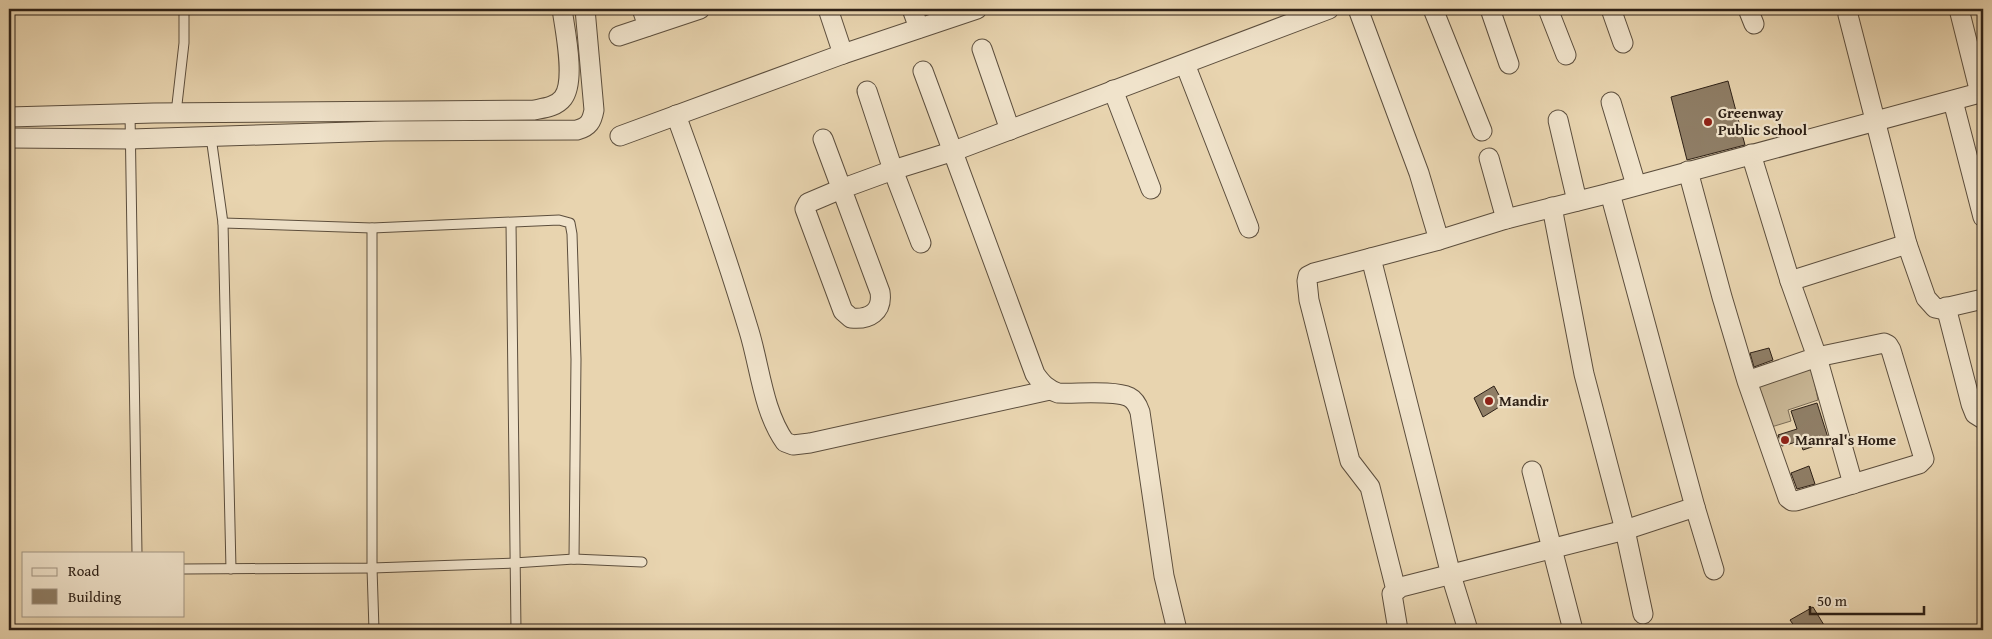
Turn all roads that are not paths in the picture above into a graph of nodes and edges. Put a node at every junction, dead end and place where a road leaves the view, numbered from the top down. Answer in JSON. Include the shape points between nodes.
{"nodes":[{"id":1,"x":184,"y":9,"type":"edge"},
{"id":2,"x":562,"y":9,"type":"edge"},
{"id":3,"x":585,"y":9,"type":"edge"},
{"id":4,"x":700,"y":9,"type":"edge"},
{"id":5,"x":828,"y":9,"type":"edge"},
{"id":6,"x":912,"y":9,"type":"edge"},
{"id":7,"x":977,"y":9,"type":"edge"},
{"id":8,"x":1329,"y":9,"type":"edge"},
{"id":9,"x":1358,"y":9,"type":"edge"},
{"id":10,"x":1433,"y":9,"type":"edge"},
{"id":11,"x":1490,"y":9,"type":"edge"},
{"id":12,"x":1548,"y":9,"type":"edge"},
{"id":13,"x":1611,"y":9,"type":"edge"},
{"id":14,"x":1959,"y":9,"type":"edge"},
{"id":15,"x":1848,"y":15,"type":"dead end"},
{"id":16,"x":645,"y":18,"type":"edge"},
{"id":17,"x":919,"y":28,"type":"junction"},
{"id":18,"x":619,"y":36,"type":"dead end"},
{"id":19,"x":1623,"y":43,"type":"dead end"},
{"id":20,"x":589,"y":48,"type":"junction"},
{"id":21,"x":982,"y":49,"type":"dead end"},
{"id":22,"x":568,"y":54,"type":"junction"},
{"id":23,"x":843,"y":54,"type":"junction"},
{"id":24,"x":1566,"y":55,"type":"dead end"},
{"id":25,"x":1185,"y":64,"type":"junction"},
{"id":26,"x":1509,"y":64,"type":"dead end"},
{"id":27,"x":923,"y":71,"type":"dead end"},
{"id":28,"x":1113,"y":90,"type":"junction"},
{"id":29,"x":867,"y":91,"type":"dead end"},
{"id":30,"x":1982,"y":93,"type":"edge"},
{"id":31,"x":1952,"y":101,"type":"junction"},
{"id":32,"x":1611,"y":102,"type":"dead end"},
{"id":33,"x":231,"y":112,"type":"junction"},
{"id":34,"x":130,"y":113,"type":"junction"},
{"id":35,"x":176,"y":113,"type":"junction"},
{"id":36,"x":676,"y":115,"type":"junction"},
{"id":37,"x":9,"y":117,"type":"edge"},
{"id":38,"x":1558,"y":120,"type":"dead end"},
{"id":39,"x":1875,"y":121,"type":"junction"},
{"id":40,"x":1010,"y":130,"type":"junction"},
{"id":41,"x":1482,"y":131,"type":"dead end"},
{"id":42,"x":231,"y":136,"type":"junction"},
{"id":43,"x":620,"y":136,"type":"dead end"},
{"id":44,"x":211,"y":137,"type":"junction"},
{"id":45,"x":9,"y":138,"type":"edge"},
{"id":46,"x":131,"y":139,"type":"junction"},
{"id":47,"x":824,"y":139,"type":"dead end"},
{"id":48,"x":954,"y":151,"type":"junction"},
{"id":49,"x":1751,"y":154,"type":"junction"},
{"id":50,"x":1489,"y":158,"type":"dead end"},
{"id":51,"x":893,"y":170,"type":"junction"},
{"id":52,"x":1688,"y":171,"type":"junction"},
{"id":53,"x":1636,"y":185,"type":"junction"},
{"id":54,"x":841,"y":189,"type":"junction"},
{"id":55,"x":1151,"y":189,"type":"dead end"},
{"id":56,"x":1610,"y":193,"type":"junction"},
{"id":57,"x":1577,"y":201,"type":"junction"},
{"id":58,"x":1552,"y":207,"type":"junction"},
{"id":59,"x":1983,"y":217,"type":"edge"},
{"id":60,"x":1506,"y":219,"type":"junction"},
{"id":61,"x":223,"y":223,"type":"junction"},
{"id":62,"x":510,"y":223,"type":"junction"},
{"id":63,"x":372,"y":228,"type":"junction"},
{"id":64,"x":1249,"y":228,"type":"dead end"},
{"id":65,"x":1439,"y":240,"type":"junction"},
{"id":66,"x":921,"y":243,"type":"dead end"},
{"id":67,"x":1908,"y":244,"type":"junction"},
{"id":68,"x":1371,"y":258,"type":"junction"},
{"id":69,"x":1790,"y":281,"type":"junction"},
{"id":70,"x":1983,"y":299,"type":"edge"},
{"id":71,"x":1946,"y":307,"type":"junction"},
{"id":72,"x":1817,"y":357,"type":"junction"},
{"id":73,"x":1747,"y":381,"type":"junction"},
{"id":74,"x":1050,"y":390,"type":"junction"},
{"id":75,"x":1983,"y":419,"type":"edge"},
{"id":76,"x":1532,"y":471,"type":"dead end"},
{"id":77,"x":1853,"y":484,"type":"junction"},
{"id":78,"x":1696,"y":507,"type":"junction"},
{"id":79,"x":1625,"y":530,"type":"junction"},
{"id":80,"x":1553,"y":549,"type":"junction"},
{"id":81,"x":137,"y":552,"type":"edge"},
{"id":82,"x":574,"y":559,"type":"junction"},
{"id":83,"x":642,"y":562,"type":"dead end"},
{"id":84,"x":514,"y":563,"type":"junction"},
{"id":85,"x":372,"y":568,"type":"junction"},
{"id":86,"x":185,"y":569,"type":"edge"},
{"id":87,"x":231,"y":569,"type":"junction"},
{"id":88,"x":1714,"y":570,"type":"dead end"},
{"id":89,"x":1452,"y":575,"type":"junction"},
{"id":90,"x":1396,"y":590,"type":"junction"},
{"id":91,"x":1643,"y":614,"type":"dead end"},
{"id":92,"x":374,"y":630,"type":"edge"},
{"id":93,"x":516,"y":630,"type":"edge"},
{"id":94,"x":1178,"y":630,"type":"edge"},
{"id":95,"x":1398,"y":630,"type":"edge"},
{"id":96,"x":1468,"y":630,"type":"edge"},
{"id":97,"x":1573,"y":630,"type":"edge"}],
"edges":[{"from":1,"to":35,"type":"lane","via":[[184,43]]},
{"from":2,"to":22,"type":"street"},
{"from":3,"to":20,"type":"street"},
{"from":4,"to":16,"type":"street"},
{"from":5,"to":23,"type":"street"},
{"from":6,"to":17,"type":"street"},
{"from":7,"to":17,"type":"street"},
{"from":8,"to":25,"type":"street"},
{"from":9,"to":65,"type":"street","via":[[1419,172]]},
{"from":10,"to":41,"type":"street"},
{"from":11,"to":26,"type":"street"},
{"from":12,"to":24,"type":"street"},
{"from":13,"to":19,"type":"street"},
{"from":14,"to":30,"type":"street"},
{"from":15,"to":39,"type":"street"},
{"from":16,"to":18,"type":"street"},
{"from":17,"to":23,"type":"street"},
{"from":20,"to":22,"type":"street"},
{"from":20,"to":42,"type":"street","via":[[594,110],[592,122],[577,130]]},
{"from":21,"to":40,"type":"street"},
{"from":22,"to":33,"type":"street","via":[[569,71],[563,99],[534,110]]},
{"from":23,"to":36,"type":"street"},
{"from":25,"to":28,"type":"street"},
{"from":25,"to":64,"type":"street"},
{"from":27,"to":48,"type":"street"},
{"from":28,"to":40,"type":"street"},
{"from":28,"to":55,"type":"street"},
{"from":29,"to":51,"type":"street"},
{"from":30,"to":31,"type":"street"},
{"from":31,"to":39,"type":"street"},
{"from":31,"to":59,"type":"street"},
{"from":32,"to":53,"type":"street"},
{"from":33,"to":35,"type":"street"},
{"from":33,"to":42,"type":"street"},
{"from":34,"to":35,"type":"street"},
{"from":34,"to":37,"type":"street"},
{"from":34,"to":46,"type":"lane"},
{"from":36,"to":43,"type":"street"},
{"from":36,"to":74,"type":"street","via":[[750,332],[768,404],[784,442],[810,443]]},
{"from":38,"to":57,"type":"street"},
{"from":39,"to":49,"type":"street"},
{"from":39,"to":67,"type":"street"},
{"from":40,"to":48,"type":"street"},
{"from":42,"to":44,"type":"street"},
{"from":44,"to":46,"type":"street"},
{"from":44,"to":61,"type":"lane"},
{"from":45,"to":46,"type":"street"},
{"from":46,"to":81,"type":"lane"},
{"from":47,"to":54,"type":"street"},
{"from":48,"to":51,"type":"street"},
{"from":48,"to":74,"type":"street","via":[[1035,374]]},
{"from":49,"to":52,"type":"street"},
{"from":49,"to":69,"type":"street"},
{"from":50,"to":60,"type":"street"},
{"from":51,"to":54,"type":"street"},
{"from":51,"to":66,"type":"street"},
{"from":52,"to":53,"type":"street"},
{"from":52,"to":73,"type":"street"},
{"from":53,"to":56,"type":"street"},
{"from":54,"to":54,"type":"street","via":[[808,203],[805,209],[843,311],[856,319],[870,316],[877,310],[881,298]]},
{"from":56,"to":57,"type":"street"},
{"from":56,"to":78,"type":"street"},
{"from":57,"to":58,"type":"street"},
{"from":58,"to":60,"type":"street"},
{"from":58,"to":79,"type":"street","via":[[1584,374]]},
{"from":60,"to":65,"type":"street"},
{"from":61,"to":63,"type":"lane"},
{"from":61,"to":87,"type":"lane"},
{"from":62,"to":63,"type":"lane"},
{"from":62,"to":82,"type":"lane","via":[[559,220],[570,223],[572,227],[576,359]]},
{"from":62,"to":84,"type":"lane"},
{"from":63,"to":85,"type":"lane"},
{"from":65,"to":68,"type":"street"},
{"from":67,"to":69,"type":"street"},
{"from":67,"to":71,"type":"street","via":[[1926,298],[1934,308]]},
{"from":68,"to":89,"type":"street"},
{"from":68,"to":90,"type":"street","via":[[1314,273],[1306,281],[1350,461],[1370,487]]},
{"from":69,"to":72,"type":"street"},
{"from":70,"to":71,"type":"street"},
{"from":71,"to":75,"type":"street","via":[[1971,404],[1975,414]]},
{"from":72,"to":73,"type":"street"},
{"from":72,"to":77,"type":"street"},
{"from":72,"to":77,"type":"street","via":[[1884,343],[1888,345],[1924,455],[1919,464]]},
{"from":73,"to":77,"type":"street","via":[[1788,498],[1796,501]]},
{"from":74,"to":94,"type":"street","via":[[1058,393],[1118,394],[1136,403],[1148,458],[1164,576]]},
{"from":76,"to":80,"type":"street"},
{"from":78,"to":79,"type":"street"},
{"from":78,"to":88,"type":"street"},
{"from":79,"to":80,"type":"street"},
{"from":79,"to":91,"type":"street"},
{"from":80,"to":89,"type":"street"},
{"from":80,"to":97,"type":"street"},
{"from":82,"to":83,"type":"lane"},
{"from":82,"to":84,"type":"lane"},
{"from":84,"to":85,"type":"lane"},
{"from":84,"to":93,"type":"lane"},
{"from":85,"to":87,"type":"lane"},
{"from":85,"to":92,"type":"lane"},
{"from":86,"to":87,"type":"lane"},
{"from":89,"to":90,"type":"street"},
{"from":89,"to":96,"type":"street"},
{"from":90,"to":95,"type":"street","via":[[1392,600]]}]}
